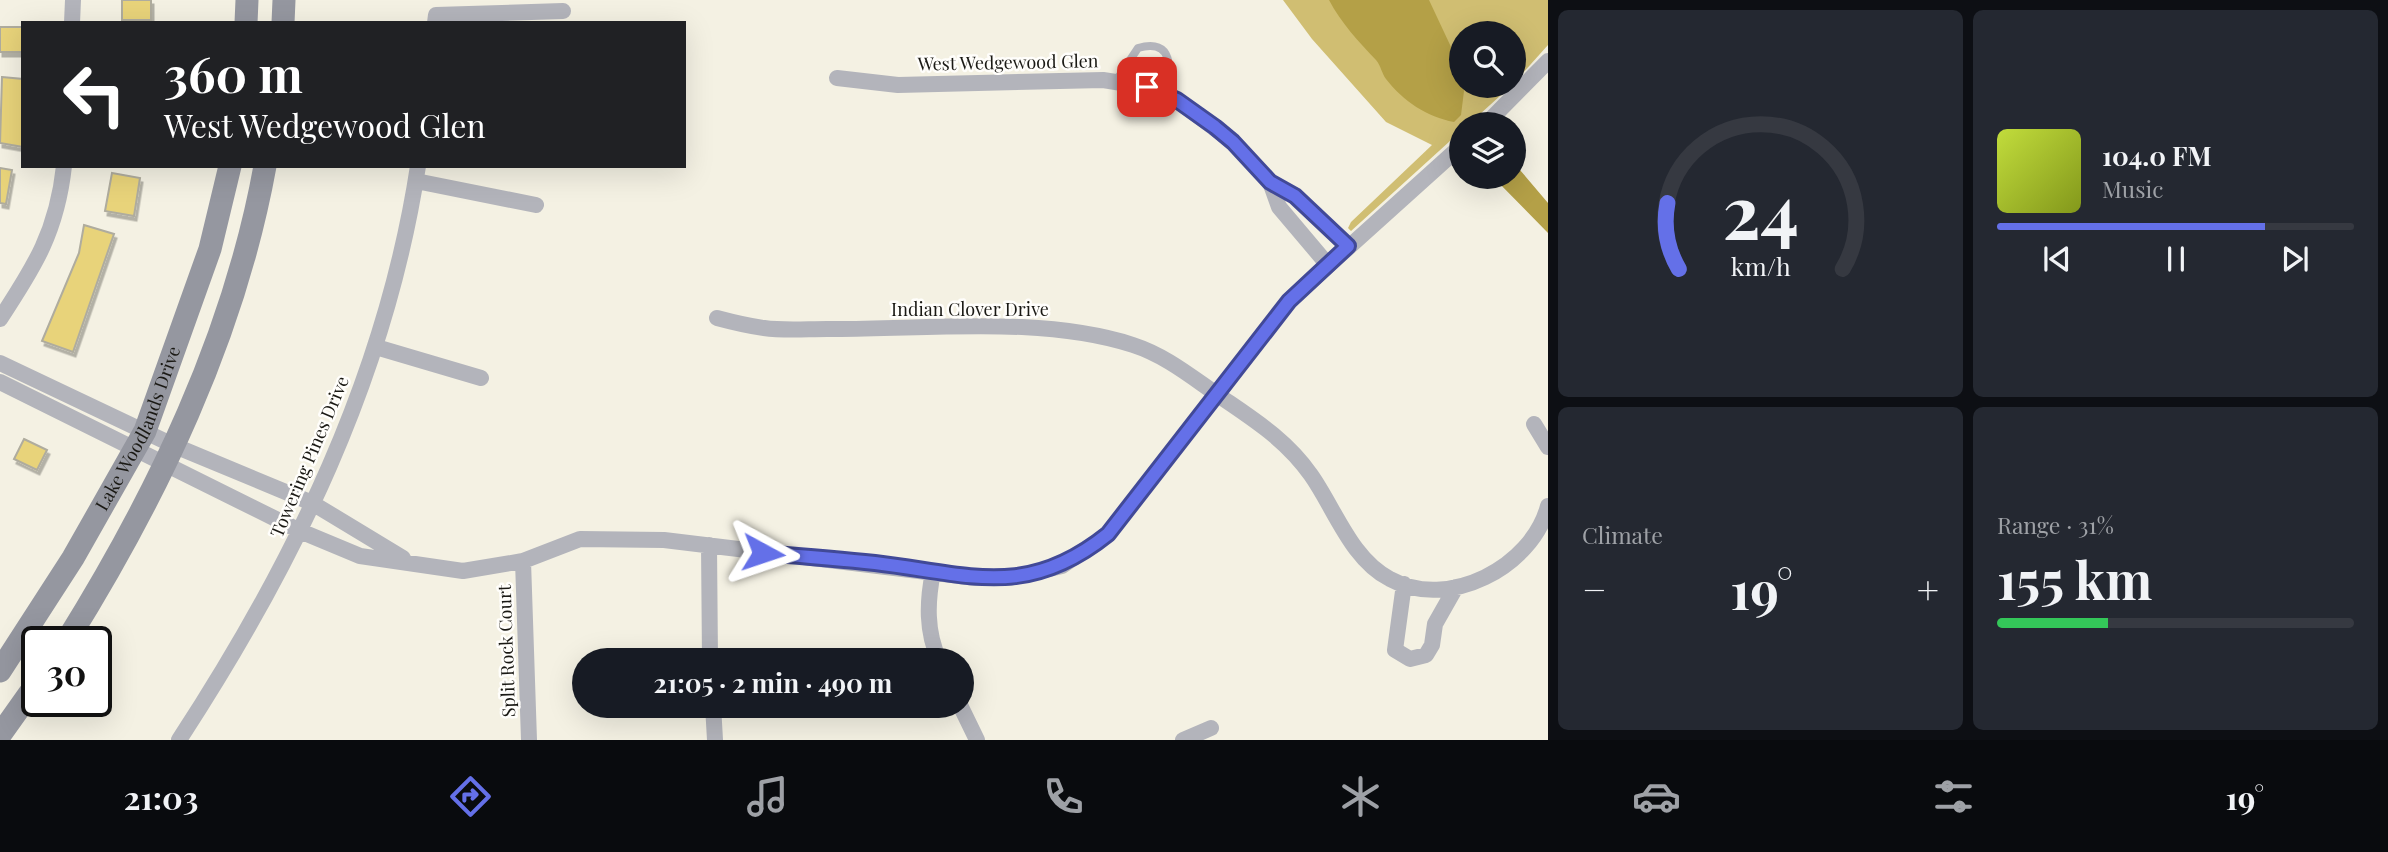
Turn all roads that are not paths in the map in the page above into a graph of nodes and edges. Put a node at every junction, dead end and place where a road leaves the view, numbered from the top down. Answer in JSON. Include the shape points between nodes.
{"nodes":[{"id":1,"x":73,"y":0,"type":"edge"},
{"id":2,"x":247,"y":0,"type":"edge"},
{"id":3,"x":284,"y":0,"type":"edge"},
{"id":4,"x":563,"y":11,"type":"dead end"},
{"id":5,"x":72,"y":21,"type":"edge"},
{"id":6,"x":246,"y":21,"type":"edge"},
{"id":7,"x":283,"y":21,"type":"edge"},
{"id":8,"x":435,"y":21,"type":"edge"},
{"id":9,"x":1548,"y":61,"type":"edge"},
{"id":10,"x":837,"y":78,"type":"dead end"},
{"id":11,"x":1116,"y":81,"type":"junction"},
{"id":12,"x":1163,"y":93,"type":"junction"},
{"id":13,"x":1498,"y":112,"type":"edge"},
{"id":14,"x":1449,"y":157,"type":"edge"},
{"id":15,"x":65,"y":168,"type":"edge"},
{"id":16,"x":230,"y":168,"type":"edge"},
{"id":17,"x":265,"y":168,"type":"edge"},
{"id":18,"x":417,"y":174,"type":"edge"},
{"id":19,"x":1270,"y":182,"type":"junction"},
{"id":20,"x":536,"y":205,"type":"dead end"},
{"id":21,"x":1348,"y":246,"type":"junction"},
{"id":22,"x":1328,"y":265,"type":"junction"},
{"id":23,"x":717,"y":318,"type":"dead end"},
{"id":24,"x":0,"y":319,"type":"edge"},
{"id":25,"x":376,"y":347,"type":"junction"},
{"id":26,"x":0,"y":363,"type":"edge"},
{"id":27,"x":481,"y":378,"type":"dead end"},
{"id":28,"x":0,"y":382,"type":"edge"},
{"id":29,"x":1217,"y":394,"type":"junction"},
{"id":30,"x":1534,"y":424,"type":"dead end"},
{"id":31,"x":140,"y":441,"type":"junction"},
{"id":32,"x":1548,"y":447,"type":"edge"},
{"id":33,"x":170,"y":456,"type":"junction"},
{"id":34,"x":312,"y":503,"type":"junction"},
{"id":35,"x":1548,"y":506,"type":"edge"},
{"id":36,"x":299,"y":531,"type":"junction"},
{"id":37,"x":709,"y":545,"type":"junction"},
{"id":38,"x":408,"y":561,"type":"junction"},
{"id":39,"x":523,"y":561,"type":"junction"},
{"id":40,"x":933,"y":572,"type":"junction"},
{"id":41,"x":1404,"y":584,"type":"junction"},
{"id":42,"x":1456,"y":587,"type":"junction"},
{"id":43,"x":76,"y":626,"type":"edge"},
{"id":44,"x":710,"y":648,"type":"edge"},
{"id":45,"x":936,"y":648,"type":"edge"},
{"id":46,"x":0,"y":671,"type":"edge"},
{"id":47,"x":21,"y":705,"type":"edge"},
{"id":48,"x":715,"y":718,"type":"edge"},
{"id":49,"x":966,"y":718,"type":"edge"},
{"id":50,"x":1211,"y":728,"type":"dead end"},
{"id":51,"x":0,"y":735,"type":"edge"},
{"id":52,"x":719,"y":739,"type":"edge"},
{"id":53,"x":179,"y":740,"type":"edge"},
{"id":54,"x":529,"y":740,"type":"edge"},
{"id":55,"x":977,"y":740,"type":"edge"},
{"id":56,"x":1183,"y":740,"type":"edge"}],
"edges":[{"from":1,"to":5,"type":"street"},
{"from":2,"to":6,"type":"main road"},
{"from":3,"to":7,"type":"main road"},
{"from":4,"to":8,"type":"street","via":[[436,15]]},
{"from":9,"to":13,"type":"street"},
{"from":10,"to":11,"type":"street","name":"West Wedgewood Glen","via":[[960,86]]},
{"from":11,"to":12,"type":"street","name":"West Wedgewood Glen"},
{"from":11,"to":12,"type":"lane","via":[[1138,48],[1161,48],[1170,60],[1171,74]]},
{"from":12,"to":19,"type":"street","name":"West Wedgewood Glen","via":[[1233,142]]},
{"from":14,"to":21,"type":"street"},
{"from":15,"to":24,"type":"street","via":[[47,240]]},
{"from":16,"to":31,"type":"main road","name":"Lake Woodlands Drive","via":[[210,248]]},
{"from":17,"to":33,"type":"main road","name":"Lake Woodlands Drive","via":[[242,264]]},
{"from":18,"to":20,"type":"street"},
{"from":18,"to":25,"type":"street","name":"Towering Pines Drive"},
{"from":19,"to":21,"type":"street","name":"West Wedgewood Glen","via":[[1295,196]]},
{"from":19,"to":22,"type":"street","name":"West Wedgewood Glen","via":[[1279,207]]},
{"from":21,"to":22,"type":"street"},
{"from":22,"to":29,"type":"street","via":[[1289,301]]},
{"from":23,"to":29,"type":"street","name":"Indian Clover Drive","via":[[765,329],[1027,327],[1096,334],[1158,356]]},
{"from":25,"to":27,"type":"street"},
{"from":25,"to":34,"type":"street","name":"Towering Pines Drive","via":[[336,454]]},
{"from":26,"to":31,"type":"street"},
{"from":28,"to":31,"type":"street"},
{"from":29,"to":40,"type":"street","via":[[1108,534],[1084,554],[1062,566],[1010,578]]},
{"from":29,"to":41,"type":"street","name":"Indian Clover Drive","via":[[1249,414],[1295,454],[1357,548],[1390,579]]},
{"from":30,"to":32,"type":"street"},
{"from":31,"to":33,"type":"street"},
{"from":31,"to":33,"type":"street"},
{"from":31,"to":46,"type":"main road","name":"Lake Woodlands Drive"},
{"from":33,"to":34,"type":"street"},
{"from":33,"to":36,"type":"street"},
{"from":33,"to":43,"type":"main road","name":"Lake Woodlands Drive","via":[[110,572]]},
{"from":34,"to":36,"type":"street","name":"Towering Pines Drive"},
{"from":34,"to":38,"type":"street"},
{"from":35,"to":42,"type":"street","name":"Indian Clover Drive","via":[[1534,535],[1517,555],[1482,579]]},
{"from":36,"to":38,"type":"street","via":[[360,556]]},
{"from":36,"to":53,"type":"street","name":"Towering Pines Drive","via":[[283,569],[231,660]]},
{"from":37,"to":39,"type":"street","via":[[580,539]]},
{"from":37,"to":40,"type":"street"},
{"from":37,"to":44,"type":"street"},
{"from":38,"to":39,"type":"street","via":[[463,571]]},
{"from":39,"to":54,"type":"street","name":"Split Rock Court"},
{"from":40,"to":45,"type":"street","via":[[928,622]]},
{"from":41,"to":42,"type":"street","name":"Indian Clover Drive","via":[[1423,589]]},
{"from":41,"to":42,"type":"street","via":[[1395,650],[1410,659],[1426,655],[1435,624]]},
{"from":47,"to":51,"type":"main road"},
{"from":48,"to":52,"type":"street"},
{"from":49,"to":55,"type":"street"},
{"from":50,"to":56,"type":"street"}]}
